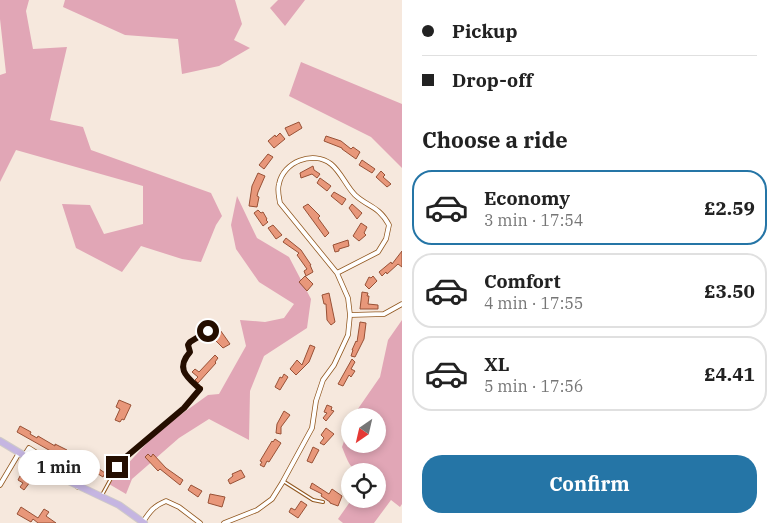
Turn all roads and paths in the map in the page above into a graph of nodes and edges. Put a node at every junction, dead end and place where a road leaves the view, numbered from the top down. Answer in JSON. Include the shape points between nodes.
{"nodes":[{"id":1,"x":337,"y":273,"type":"junction"},
{"id":2,"x":402,"y":304,"type":"edge"},
{"id":3,"x":350,"y":315,"type":"junction"},
{"id":4,"x":208,"y":331,"type":"dead end"},
{"id":5,"x":0,"y":441,"type":"edge"},
{"id":6,"x":21,"y":454,"type":"junction"},
{"id":7,"x":283,"y":481,"type":"junction"},
{"id":8,"x":0,"y":485,"type":"edge"},
{"id":9,"x":101,"y":497,"type":"junction"},
{"id":10,"x":323,"y":502,"type":"dead end"},
{"id":11,"x":144,"y":522,"type":"edge"},
{"id":12,"x":200,"y":523,"type":"edge"},
{"id":13,"x":224,"y":523,"type":"edge"}],
"edges":[{"from":1,"to":1,"type":"street","via":[[280,203],[278,192],[282,175],[296,162],[306,158],[331,164],[354,194],[381,212],[389,225],[386,239],[378,252]]},
{"from":1,"to":3,"type":"street","via":[[348,298]]},
{"from":2,"to":3,"type":"street","via":[[384,314]]},
{"from":3,"to":7,"type":"street","via":[[348,334],[334,365],[323,380],[312,428]]},
{"from":4,"to":9,"type":"lane","via":[[190,342],[190,352],[182,365],[186,375],[200,388],[184,408],[120,462]]},
{"from":5,"to":6,"type":"main road"},
{"from":6,"to":8,"type":"street"},
{"from":6,"to":9,"type":"main road"},
{"from":7,"to":10,"type":"lane","via":[[313,500]]},
{"from":7,"to":13,"type":"street","via":[[272,499],[256,510]]},
{"from":9,"to":11,"type":"main road"},
{"from":11,"to":12,"type":"street","via":[[151,509],[166,501]]}]}
